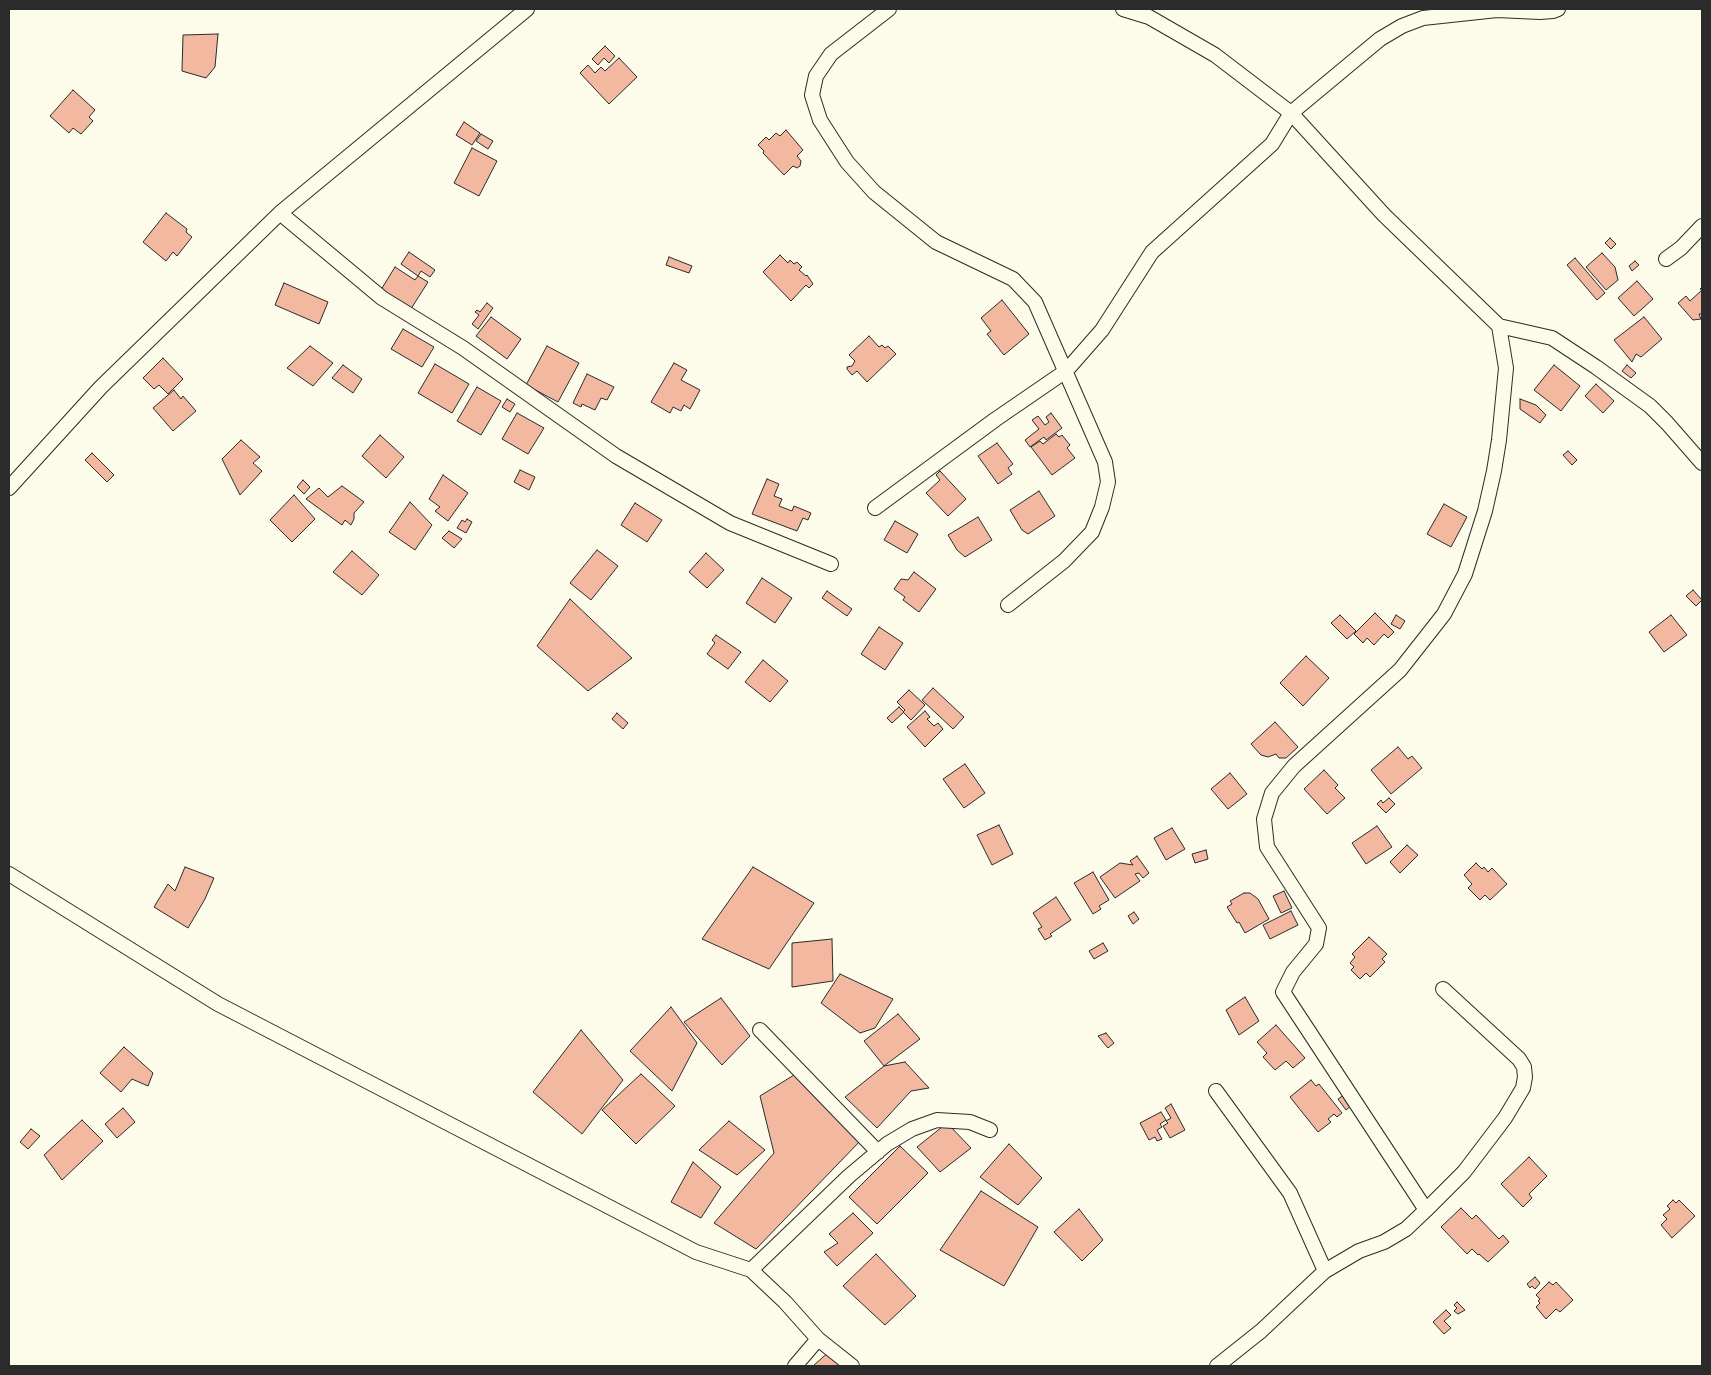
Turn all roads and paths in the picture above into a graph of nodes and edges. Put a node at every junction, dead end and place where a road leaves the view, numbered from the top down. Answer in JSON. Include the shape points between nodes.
{"nodes":[{"id":1,"x":527,"y":9,"type":"edge"},
{"id":2,"x":889,"y":9,"type":"edge"},
{"id":3,"x":1124,"y":9,"type":"edge"},
{"id":4,"x":1558,"y":9,"type":"edge"},
{"id":5,"x":1291,"y":113,"type":"junction"},
{"id":6,"x":280,"y":212,"type":"junction"},
{"id":7,"x":1702,"y":226,"type":"edge"},
{"id":8,"x":1666,"y":259,"type":"dead end"},
{"id":9,"x":1499,"y":326,"type":"junction"},
{"id":10,"x":1066,"y":371,"type":"junction"},
{"id":11,"x":1702,"y":462,"type":"edge"},
{"id":12,"x":9,"y":488,"type":"edge"},
{"id":13,"x":875,"y":508,"type":"dead end"},
{"id":14,"x":831,"y":564,"type":"dead end"},
{"id":15,"x":1008,"y":605,"type":"dead end"},
{"id":16,"x":9,"y":874,"type":"edge"},
{"id":17,"x":1443,"y":989,"type":"dead end"},
{"id":18,"x":760,"y":1030,"type":"dead end"},
{"id":19,"x":1216,"y":1091,"type":"dead end"},
{"id":20,"x":990,"y":1130,"type":"dead end"},
{"id":21,"x":878,"y":1152,"type":"junction"},
{"id":22,"x":1426,"y":1210,"type":"junction"},
{"id":23,"x":751,"y":1270,"type":"junction"},
{"id":24,"x":1325,"y":1271,"type":"junction"},
{"id":25,"x":818,"y":1339,"type":"junction"},
{"id":26,"x":795,"y":1366,"type":"edge"},
{"id":27,"x":852,"y":1366,"type":"edge"},
{"id":28,"x":1217,"y":1366,"type":"edge"}],
"edges":[{"from":1,"to":6,"type":"street"},
{"from":2,"to":10,"type":"street","via":[[831,54],[816,76],[812,95],[820,120],[847,162],[874,192],[936,242],[1013,279],[1035,302]]},
{"from":3,"to":5,"type":"street","via":[[1149,17],[1215,55]]},
{"from":4,"to":5,"type":"street","via":[[1540,12],[1497,10],[1423,18],[1402,26],[1380,39]]},
{"from":5,"to":9,"type":"street","via":[[1384,215]]},
{"from":5,"to":10,"type":"street","via":[[1272,144],[1152,252],[1102,330]]},
{"from":6,"to":12,"type":"street","via":[[100,387]]},
{"from":6,"to":14,"type":"street","via":[[382,298],[463,348],[616,456],[730,523]]},
{"from":7,"to":8,"type":"street"},
{"from":9,"to":11,"type":"street","via":[[1552,338],[1596,367],[1650,406]]},
{"from":9,"to":22,"type":"street","via":[[1506,368],[1499,440],[1485,511],[1465,574],[1444,614],[1400,670],[1294,766],[1272,792],[1264,818],[1267,847],[1319,928],[1316,944],[1293,972],[1283,992]]},
{"from":10,"to":13,"type":"street"},
{"from":10,"to":15,"type":"street","via":[[1106,462],[1108,482],[1102,508],[1092,532],[1064,561]]},
{"from":16,"to":23,"type":"street","via":[[218,1004],[696,1252]]},
{"from":17,"to":22,"type":"street","via":[[1519,1059],[1525,1077],[1523,1088],[1505,1118],[1464,1172]]},
{"from":18,"to":21,"type":"street"},
{"from":19,"to":24,"type":"street","via":[[1290,1193]]},
{"from":20,"to":21,"type":"street","via":[[970,1122],[937,1120],[912,1129]]},
{"from":21,"to":23,"type":"street"},
{"from":22,"to":24,"type":"street","via":[[1406,1229]]},
{"from":23,"to":25,"type":"street"},
{"from":24,"to":28,"type":"street","via":[[1261,1331]]},
{"from":25,"to":26,"type":"street"},
{"from":25,"to":27,"type":"street"}]}
